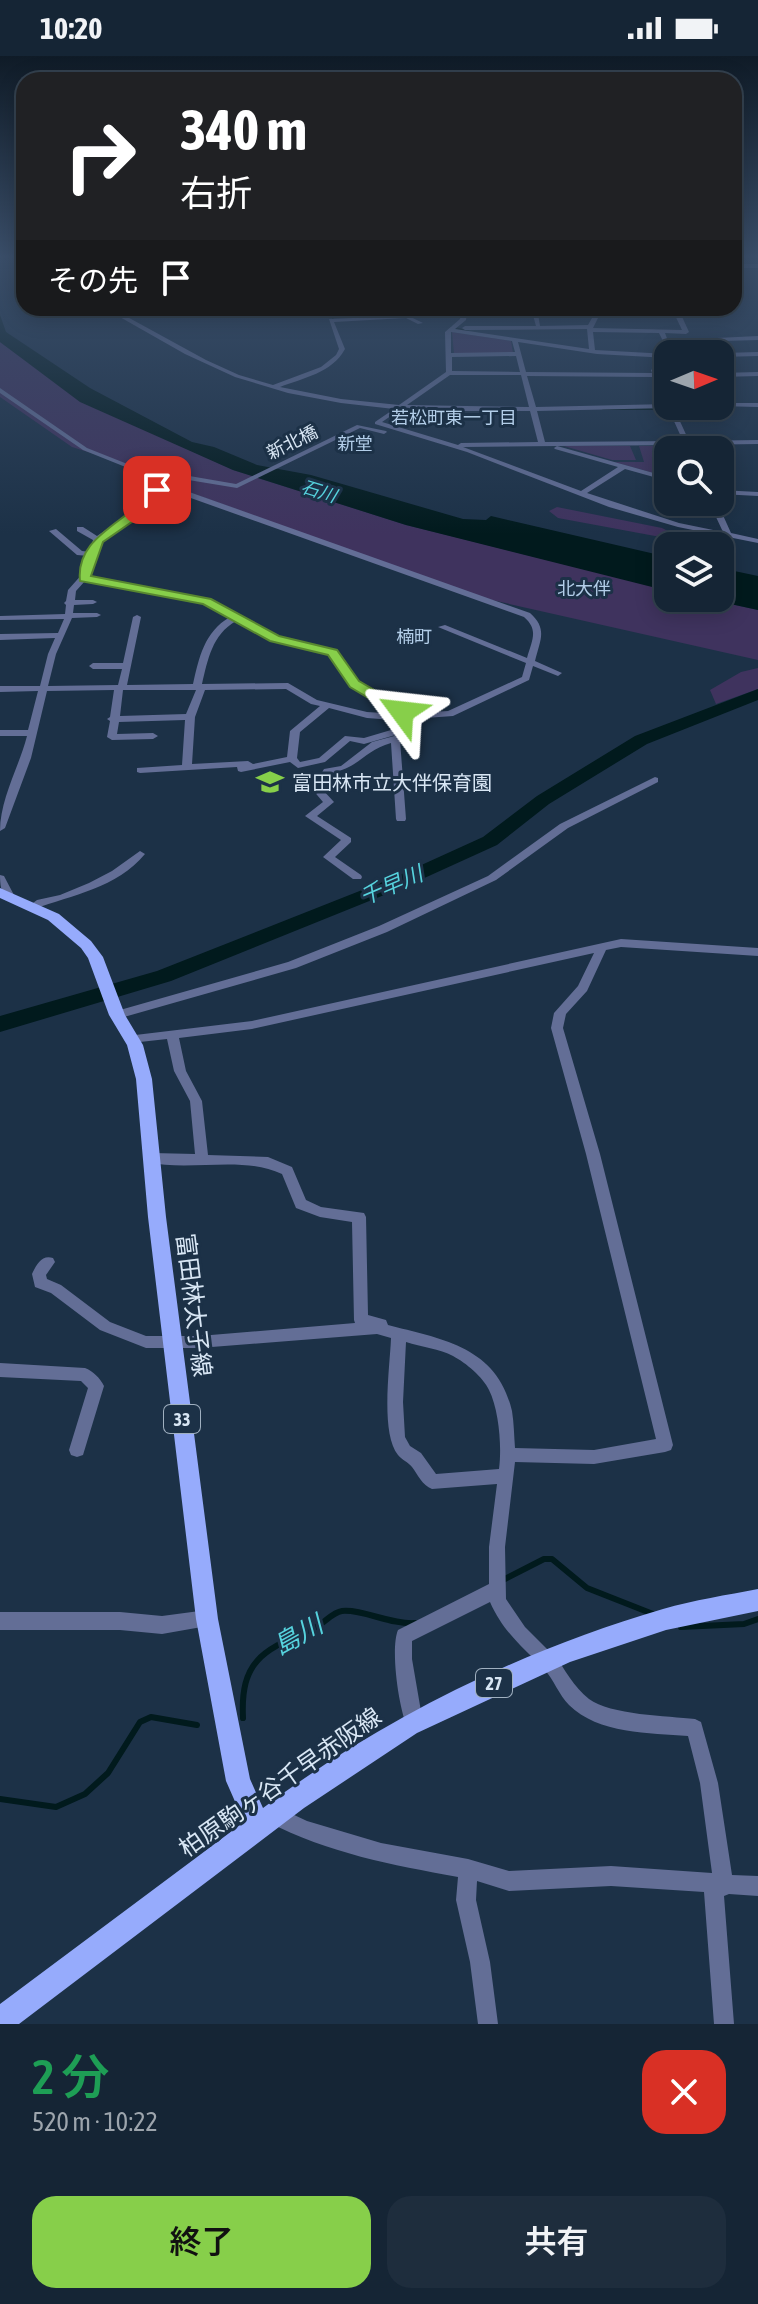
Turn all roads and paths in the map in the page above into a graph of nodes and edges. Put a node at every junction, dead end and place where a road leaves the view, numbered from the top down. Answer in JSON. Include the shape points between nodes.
{"nodes":[{"id":1,"x":188,"y":351,"type":"edge"},
{"id":2,"x":342,"y":351,"type":"edge"},
{"id":3,"x":450,"y":351,"type":"edge"},
{"id":4,"x":518,"y":351,"type":"edge"},
{"id":5,"x":564,"y":351,"type":"edge"},
{"id":6,"x":599,"y":351,"type":"edge"},
{"id":7,"x":519,"y":354,"type":"junction"},
{"id":8,"x":758,"y":354,"type":"edge"},
{"id":9,"x":450,"y":355,"type":"junction"},
{"id":10,"x":654,"y":356,"type":"edge"},
{"id":11,"x":648,"y":357,"type":"junction"},
{"id":12,"x":734,"y":357,"type":"edge"},
{"id":13,"x":567,"y":360,"type":"dead end"},
{"id":14,"x":313,"y":370,"type":"junction"},
{"id":15,"x":654,"y":370,"type":"edge"},
{"id":16,"x":449,"y":373,"type":"junction"},
{"id":17,"x":758,"y":374,"type":"edge"},
{"id":18,"x":654,"y":375,"type":"edge"},
{"id":19,"x":734,"y":375,"type":"edge"},
{"id":20,"x":524,"y":376,"type":"junction"},
{"id":21,"x":299,"y":385,"type":"dead end"},
{"id":22,"x":273,"y":387,"type":"junction"},
{"id":23,"x":0,"y":390,"type":"edge"},
{"id":24,"x":654,"y":404,"type":"edge"},
{"id":25,"x":734,"y":405,"type":"edge"},
{"id":26,"x":758,"y":405,"type":"edge"},
{"id":27,"x":401,"y":406,"type":"junction"},
{"id":28,"x":532,"y":407,"type":"junction"},
{"id":29,"x":758,"y":442,"type":"edge"},
{"id":30,"x":734,"y":443,"type":"edge"},
{"id":31,"x":542,"y":444,"type":"junction"},
{"id":32,"x":654,"y":446,"type":"edge"},
{"id":33,"x":454,"y":447,"type":"junction"},
{"id":34,"x":506,"y":465,"type":"junction"},
{"id":35,"x":623,"y":467,"type":"junction"},
{"id":36,"x":138,"y":471,"type":"junction"},
{"id":37,"x":654,"y":475,"type":"edge"},
{"id":38,"x":157,"y":484,"type":"junction"},
{"id":39,"x":734,"y":493,"type":"edge"},
{"id":40,"x":581,"y":494,"type":"junction"},
{"id":41,"x":758,"y":494,"type":"edge"},
{"id":42,"x":80,"y":529,"type":"dead end"},
{"id":43,"x":53,"y":531,"type":"dead end"},
{"id":44,"x":713,"y":532,"type":"edge"},
{"id":45,"x":734,"y":536,"type":"edge"},
{"id":46,"x":98,"y":540,"type":"junction"},
{"id":47,"x":758,"y":541,"type":"edge"},
{"id":48,"x":91,"y":554,"type":"junction"},
{"id":49,"x":84,"y":578,"type":"junction"},
{"id":50,"x":93,"y":602,"type":"dead end"},
{"id":51,"x":68,"y":603,"type":"junction"},
{"id":52,"x":97,"y":615,"type":"dead end"},
{"id":53,"x":68,"y":616,"type":"junction"},
{"id":54,"x":137,"y":617,"type":"dead end"},
{"id":55,"x":0,"y":618,"type":"edge"},
{"id":56,"x":235,"y":618,"type":"junction"},
{"id":57,"x":442,"y":627,"type":"dead end"},
{"id":58,"x":60,"y":635,"type":"junction"},
{"id":59,"x":0,"y":637,"type":"edge"},
{"id":60,"x":532,"y":661,"type":"junction"},
{"id":61,"x":93,"y":666,"type":"dead end"},
{"id":62,"x":127,"y":666,"type":"junction"},
{"id":63,"x":558,"y":673,"type":"dead end"},
{"id":64,"x":120,"y":687,"type":"junction"},
{"id":65,"x":199,"y":687,"type":"junction"},
{"id":66,"x":0,"y":689,"type":"edge"},
{"id":67,"x":45,"y":690,"type":"junction"},
{"id":68,"x":374,"y":695,"type":"junction"},
{"id":69,"x":327,"y":705,"type":"junction"},
{"id":70,"x":353,"y":711,"type":"junction"},
{"id":71,"x":402,"y":715,"type":"junction"},
{"id":72,"x":190,"y":717,"type":"junction"},
{"id":73,"x":421,"y":717,"type":"junction"},
{"id":74,"x":112,"y":719,"type":"junction"},
{"id":75,"x":0,"y":733,"type":"edge"},
{"id":76,"x":32,"y":733,"type":"junction"},
{"id":77,"x":153,"y":736,"type":"dead end"},
{"id":78,"x":395,"y":739,"type":"junction"},
{"id":79,"x":292,"y":759,"type":"junction"},
{"id":80,"x":322,"y":760,"type":"junction"},
{"id":81,"x":187,"y":767,"type":"junction"},
{"id":82,"x":140,"y":770,"type":"dead end"},
{"id":83,"x":329,"y":770,"type":"junction"},
{"id":84,"x":655,"y":780,"type":"dead end"},
{"id":85,"x":2,"y":814,"type":"edge"},
{"id":86,"x":401,"y":819,"type":"dead end"},
{"id":87,"x":0,"y":828,"type":"edge"},
{"id":88,"x":140,"y":854,"type":"dead end"},
{"id":89,"x":357,"y":877,"type":"dead end"},
{"id":90,"x":0,"y":878,"type":"edge"},
{"id":91,"x":5,"y":895,"type":"edge"},
{"id":92,"x":34,"y":906,"type":"junction"},
{"id":93,"x":602,"y":947,"type":"junction"},
{"id":94,"x":758,"y":952,"type":"edge"},
{"id":95,"x":116,"y":1013,"type":"junction"},
{"id":96,"x":172,"y":1035,"type":"junction"},
{"id":97,"x":131,"y":1039,"type":"junction"},
{"id":98,"x":152,"y":1158,"type":"junction"},
{"id":99,"x":202,"y":1161,"type":"junction"},
{"id":100,"x":48,"y":1262,"type":"dead end"},
{"id":101,"x":399,"y":1333,"type":"junction"},
{"id":102,"x":173,"y":1342,"type":"junction"},
{"id":103,"x":0,"y":1370,"type":"edge"},
{"id":104,"x":77,"y":1450,"type":"dead end"},
{"id":105,"x":508,"y":1455,"type":"junction"},
{"id":106,"x":506,"y":1476,"type":"junction"},
{"id":107,"x":496,"y":1590,"type":"junction"},
{"id":108,"x":758,"y":1600,"type":"edge"},
{"id":109,"x":207,"y":1619,"type":"junction"},
{"id":110,"x":0,"y":1621,"type":"edge"},
{"id":111,"x":547,"y":1660,"type":"junction"},
{"id":112,"x":414,"y":1723,"type":"junction"},
{"id":113,"x":267,"y":1821,"type":"junction"},
{"id":114,"x":468,"y":1869,"type":"junction"},
{"id":115,"x":718,"y":1886,"type":"junction"},
{"id":116,"x":758,"y":1886,"type":"edge"},
{"id":117,"x":0,"y":2021,"type":"edge"},
{"id":118,"x":488,"y":2024,"type":"edge"},
{"id":119,"x":724,"y":2024,"type":"edge"}],
"edges":[{"from":1,"to":22,"type":"street"},
{"from":2,"to":14,"type":"street","via":[[333,362]]},
{"from":3,"to":9,"type":"street"},
{"from":4,"to":7,"type":"street"},
{"from":5,"to":13,"type":"street"},
{"from":6,"to":11,"type":"street"},
{"from":7,"to":9,"type":"street"},
{"from":7,"to":20,"type":"street"},
{"from":8,"to":12,"type":"street"},
{"from":9,"to":16,"type":"street"},
{"from":10,"to":11,"type":"street"},
{"from":11,"to":15,"type":"street"},
{"from":14,"to":21,"type":"street","via":[[325,375],[293,382]]},
{"from":14,"to":22,"type":"street"},
{"from":16,"to":20,"type":"street"},
{"from":16,"to":27,"type":"street"},
{"from":17,"to":19,"type":"street"},
{"from":18,"to":20,"type":"street"},
{"from":20,"to":28,"type":"street"},
{"from":22,"to":27,"type":"street"},
{"from":23,"to":36,"type":"street","via":[[85,449]]},
{"from":24,"to":28,"type":"street"},
{"from":25,"to":26,"type":"street"},
{"from":27,"to":28,"type":"street"},
{"from":27,"to":33,"type":"street","via":[[377,424]]},
{"from":28,"to":31,"type":"street"},
{"from":29,"to":30,"type":"street"},
{"from":31,"to":32,"type":"street"},
{"from":31,"to":33,"type":"street"},
{"from":31,"to":35,"type":"street"},
{"from":33,"to":34,"type":"street"},
{"from":34,"to":36,"type":"street","name":"新北橋","via":[[357,427],[242,485]]},
{"from":34,"to":40,"type":"street"},
{"from":35,"to":37,"type":"street"},
{"from":35,"to":40,"type":"street"},
{"from":36,"to":38,"type":"street"},
{"from":38,"to":46,"type":"street","via":[[148,505]]},
{"from":38,"to":60,"type":"street","via":[[521,612],[538,628]]},
{"from":39,"to":41,"type":"street"},
{"from":40,"to":44,"type":"street"},
{"from":42,"to":46,"type":"street"},
{"from":43,"to":48,"type":"street","via":[[80,553]]},
{"from":45,"to":47,"type":"street"},
{"from":46,"to":48,"type":"street"},
{"from":48,"to":49,"type":"street"},
{"from":49,"to":51,"type":"street"},
{"from":49,"to":56,"type":"street","via":[[206,601]]},
{"from":50,"to":51,"type":"street"},
{"from":51,"to":53,"type":"street"},
{"from":52,"to":53,"type":"street"},
{"from":53,"to":55,"type":"street"},
{"from":53,"to":58,"type":"street"},
{"from":54,"to":62,"type":"street"},
{"from":56,"to":65,"type":"street","via":[[215,630]]},
{"from":56,"to":68,"type":"street","via":[[283,641],[333,653],[349,679]]},
{"from":57,"to":60,"type":"street"},
{"from":58,"to":59,"type":"street"},
{"from":58,"to":67,"type":"street"},
{"from":60,"to":63,"type":"street"},
{"from":60,"to":73,"type":"street","via":[[526,678],[504,690],[450,714]]},
{"from":61,"to":62,"type":"street"},
{"from":62,"to":64,"type":"street"},
{"from":64,"to":65,"type":"street"},
{"from":64,"to":67,"type":"street"},
{"from":64,"to":74,"type":"street"},
{"from":65,"to":69,"type":"street","via":[[288,686]]},
{"from":65,"to":72,"type":"street"},
{"from":66,"to":67,"type":"street"},
{"from":67,"to":76,"type":"street"},
{"from":68,"to":70,"type":"street"},
{"from":68,"to":71,"type":"street"},
{"from":69,"to":70,"type":"street"},
{"from":69,"to":79,"type":"street","via":[[295,731]]},
{"from":70,"to":71,"type":"street"},
{"from":71,"to":73,"type":"street"},
{"from":71,"to":80,"type":"street","via":[[396,732],[364,741],[348,738]]},
{"from":72,"to":74,"type":"street"},
{"from":72,"to":81,"type":"street"},
{"from":73,"to":78,"type":"street","via":[[413,734]]},
{"from":74,"to":77,"type":"street","via":[[112,737]]},
{"from":75,"to":76,"type":"street"},
{"from":76,"to":85,"type":"street"},
{"from":78,"to":83,"type":"street","via":[[375,744],[344,768]]},
{"from":78,"to":86,"type":"street"},
{"from":79,"to":80,"type":"street","via":[[298,765]]},
{"from":79,"to":81,"type":"street","via":[[246,767]]},
{"from":80,"to":83,"type":"street"},
{"from":81,"to":82,"type":"street"},
{"from":83,"to":89,"type":"street","via":[[317,789],[329,802],[310,816],[347,840],[337,848],[346,856],[337,864]]},
{"from":84,"to":95,"type":"street","via":[[564,826],[492,878],[383,929],[292,965]]},
{"from":85,"to":87,"type":"street"},
{"from":88,"to":92,"type":"street","via":[[118,873]]},
{"from":90,"to":91,"type":"street"},
{"from":91,"to":92,"type":"main road","name":"富田林太子線","number":"33"},
{"from":92,"to":95,"type":"main road","name":"富田林太子線","number":"33","via":[[79,935],[101,970]]},
{"from":93,"to":94,"type":"street","via":[[639,942]]},
{"from":93,"to":96,"type":"street","via":[[252,1025]]},
{"from":93,"to":105,"type":"street","via":[[583,988],[560,1013],[557,1028],[665,1445],[594,1457]]},
{"from":95,"to":97,"type":"main road","name":"富田林太子線","number":"33"},
{"from":96,"to":97,"type":"street"},
{"from":96,"to":99,"type":"street","via":[[180,1071],[196,1101]]},
{"from":97,"to":98,"type":"main road","name":"富田林太子線","number":"33","via":[[144,1079]]},
{"from":98,"to":99,"type":"street"},
{"from":98,"to":102,"type":"main road","name":"富田林太子線","number":"33"},
{"from":99,"to":101,"type":"street","via":[[268,1162],[287,1171],[301,1204],[359,1217],[361,1320],[397,1327]]},
{"from":100,"to":102,"type":"street","via":[[39,1274],[40,1283],[105,1326],[146,1342]]},
{"from":101,"to":102,"type":"street","via":[[377,1328]]},
{"from":101,"to":105,"type":"street","via":[[456,1350],[495,1384]]},
{"from":101,"to":106,"type":"street","via":[[395,1402],[397,1438],[404,1451],[432,1482]]},
{"from":102,"to":109,"type":"main road","name":"富田林太子線","number":"33"},
{"from":103,"to":104,"type":"street","via":[[85,1375],[96,1386]]},
{"from":105,"to":106,"type":"street"},
{"from":106,"to":107,"type":"street"},
{"from":107,"to":111,"type":"street","via":[[501,1611]]},
{"from":107,"to":112,"type":"street","via":[[404,1636]]},
{"from":108,"to":111,"type":"main road","name":"柏原駒ヶ谷千早赤阪線","number":"27","via":[[666,1619]]},
{"from":109,"to":110,"type":"street","via":[[162,1625]]},
{"from":109,"to":113,"type":"main road","name":"富田林太子線","number":"33","via":[[238,1781]]},
{"from":111,"to":112,"type":"main road","name":"柏原駒ヶ谷千早赤阪線","number":"27"},
{"from":111,"to":115,"type":"street","via":[[589,1710],[695,1728],[709,1783]]},
{"from":112,"to":113,"type":"main road","name":"柏原駒ヶ谷千早赤阪線","number":"27"},
{"from":113,"to":114,"type":"street","via":[[381,1853]]},
{"from":113,"to":117,"type":"main road","name":"柏原駒ヶ谷千早赤阪線","number":"27"},
{"from":114,"to":115,"type":"street","via":[[509,1881],[611,1876]]},
{"from":114,"to":118,"type":"street","via":[[466,1900]]},
{"from":115,"to":116,"type":"street"},
{"from":115,"to":119,"type":"street"}]}
